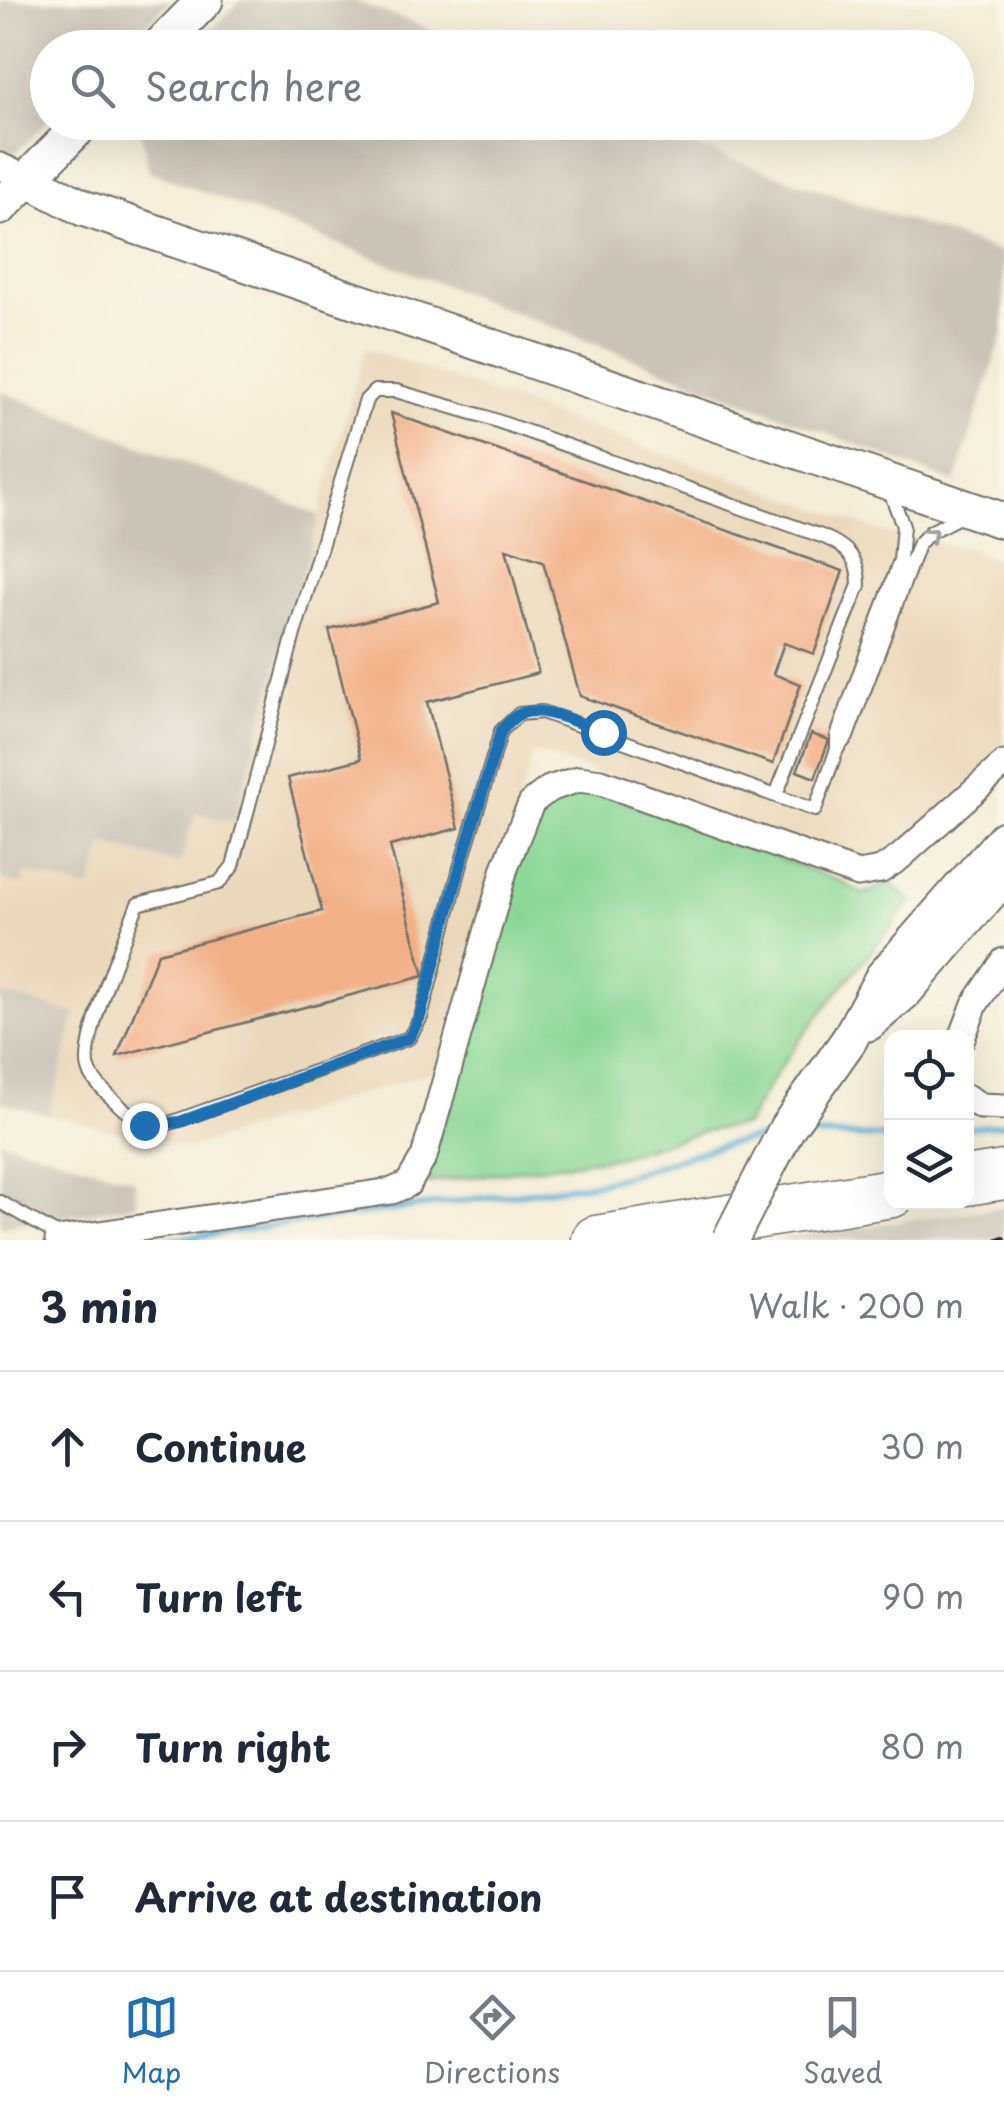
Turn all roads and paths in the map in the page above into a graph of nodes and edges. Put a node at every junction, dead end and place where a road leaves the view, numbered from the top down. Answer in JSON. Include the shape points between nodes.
{"nodes":[{"id":1,"x":200,"y":2,"type":"edge"},
{"id":2,"x":174,"y":30,"type":"edge"},
{"id":3,"x":59,"y":140,"type":"edge"},
{"id":4,"x":14,"y":173,"type":"edge"},
{"id":5,"x":0,"y":206,"type":"edge"},
{"id":6,"x":884,"y":479,"type":"junction"},
{"id":7,"x":989,"y":515,"type":"edge"},
{"id":8,"x":837,"y":748,"type":"junction"},
{"id":9,"x":1004,"y":764,"type":"edge"},
{"id":10,"x":776,"y":795,"type":"junction"},
{"id":11,"x":1004,"y":839,"type":"edge"},
{"id":12,"x":1004,"y":876,"type":"edge"},
{"id":13,"x":1004,"y":961,"type":"edge"},
{"id":14,"x":965,"y":1030,"type":"edge"},
{"id":15,"x":849,"y":1040,"type":"junction"},
{"id":16,"x":974,"y":1102,"type":"edge"},
{"id":17,"x":1004,"y":1107,"type":"edge"},
{"id":18,"x":1004,"y":1175,"type":"edge"},
{"id":19,"x":974,"y":1180,"type":"edge"},
{"id":20,"x":884,"y":1194,"type":"edge"},
{"id":21,"x":0,"y":1202,"type":"edge"},
{"id":22,"x":62,"y":1239,"type":"edge"},
{"id":23,"x":596,"y":1240,"type":"edge"},
{"id":24,"x":730,"y":1240,"type":"edge"}],
"edges":[{"from":1,"to":2,"type":"street"},
{"from":3,"to":4,"type":"street"},
{"from":4,"to":5,"type":"street"},
{"from":4,"to":6,"type":"street","via":[[82,208]]},
{"from":6,"to":7,"type":"street"},
{"from":6,"to":8,"type":"lane","via":[[898,506],[903,544]]},
{"from":8,"to":7,"type":"lane","one_way":true,"via":[[847,737],[918,545],[941,524]]},
{"from":8,"to":10,"type":"lane","via":[[816,810]]},
{"from":9,"to":22,"type":"street","via":[[899,858],[870,874],[601,782],[579,779],[548,788],[532,802],[505,868],[424,1157],[408,1184],[392,1192]]},
{"from":10,"to":10,"type":"lane","via":[[859,585],[852,554],[824,537],[483,416],[396,390],[375,392],[366,400],[294,634],[234,866],[218,884],[138,904],[88,1052],[90,1074],[132,1118],[167,1124],[409,1038],[501,731],[520,714],[542,712]]},
{"from":11,"to":15,"type":"street","via":[[883,977]]},
{"from":12,"to":15,"type":"street","via":[[904,992]]},
{"from":13,"to":14,"type":"street"},
{"from":15,"to":24,"type":"street","bridge":true,"via":[[786,1128]]},
{"from":16,"to":17,"type":"street"},
{"from":18,"to":19,"type":"highway"},
{"from":20,"to":23,"type":"highway"},
{"from":21,"to":22,"type":"lane"}]}
